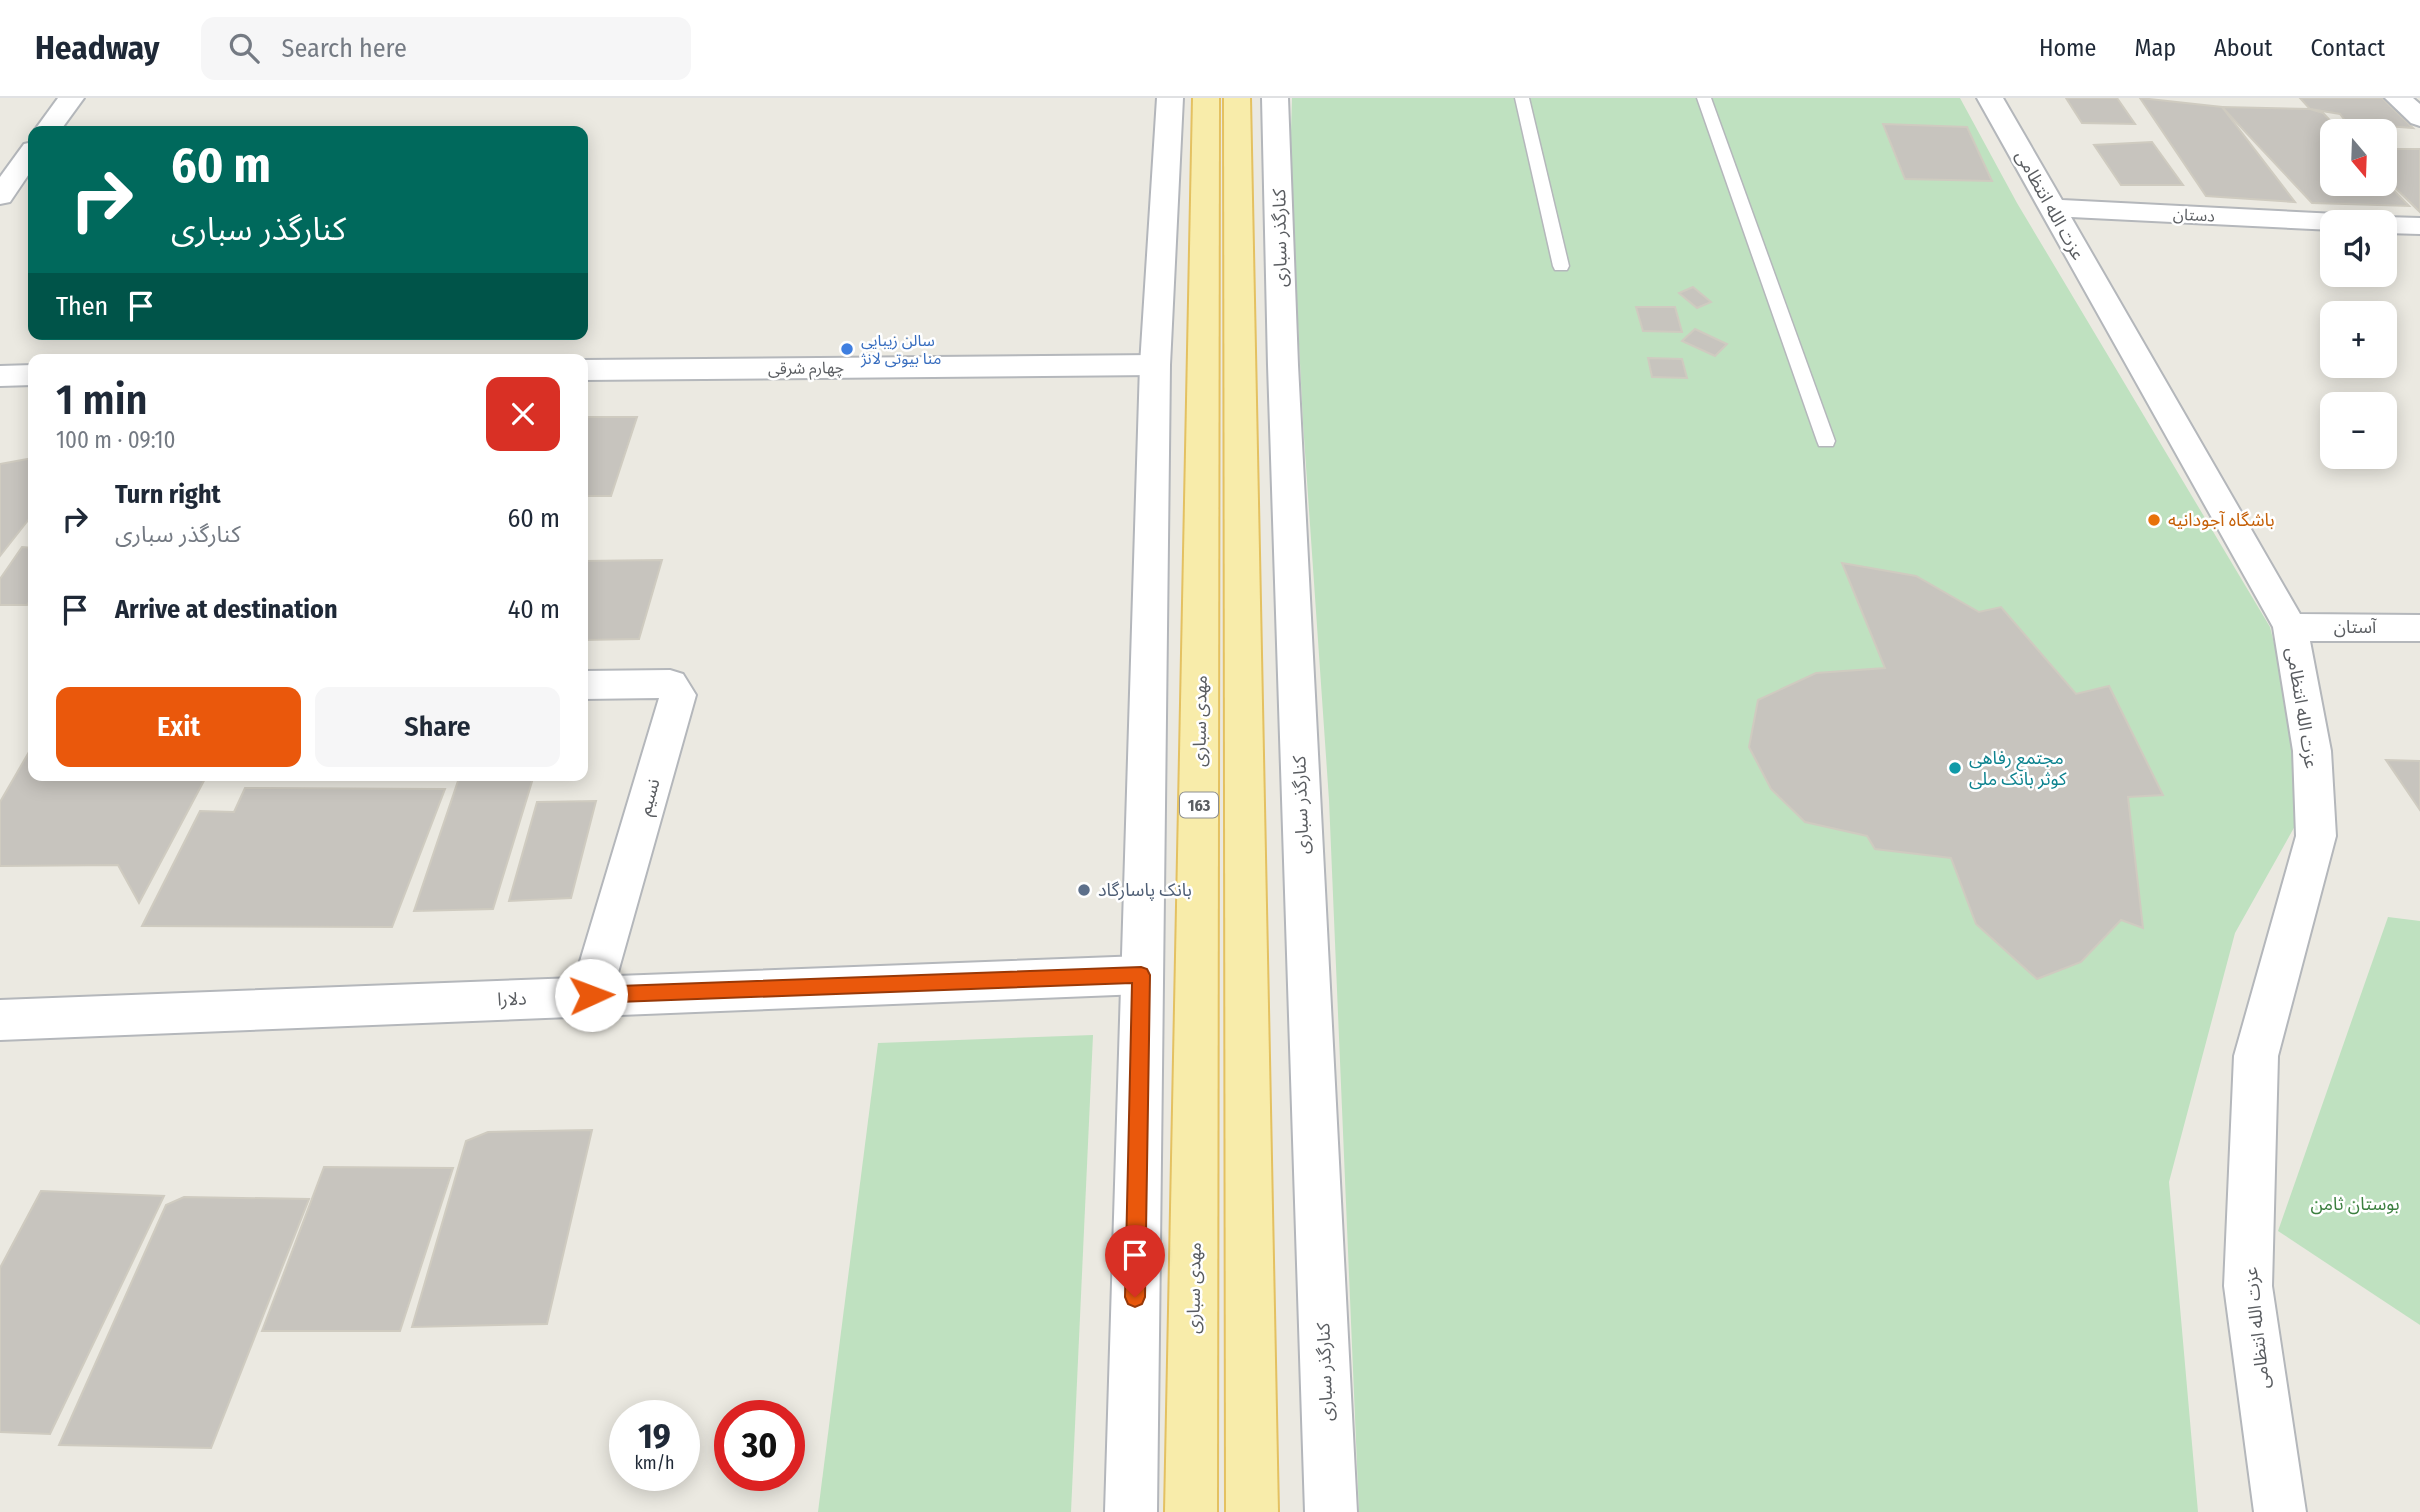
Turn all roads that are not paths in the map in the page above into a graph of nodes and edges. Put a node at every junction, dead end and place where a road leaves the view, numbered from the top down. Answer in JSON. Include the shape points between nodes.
{"nodes":[{"id":1,"x":71,"y":98,"type":"edge"},
{"id":2,"x":1170,"y":98,"type":"edge"},
{"id":3,"x":1206,"y":98,"type":"edge"},
{"id":4,"x":1237,"y":98,"type":"edge"},
{"id":5,"x":1275,"y":98,"type":"edge"},
{"id":6,"x":1522,"y":98,"type":"edge"},
{"id":7,"x":1703,"y":98,"type":"edge"},
{"id":8,"x":1990,"y":98,"type":"edge"},
{"id":9,"x":2398,"y":98,"type":"edge"},
{"id":10,"x":2420,"y":118,"type":"edge"},
{"id":11,"x":51,"y":126,"type":"edge"},
{"id":12,"x":28,"y":157,"type":"edge"},
{"id":13,"x":0,"y":196,"type":"edge"},
{"id":14,"x":2051,"y":208,"type":"junction"},
{"id":15,"x":2320,"y":221,"type":"edge"},
{"id":16,"x":2397,"y":225,"type":"edge"},
{"id":17,"x":2420,"y":226,"type":"edge"},
{"id":18,"x":1561,"y":266,"type":"dead end"},
{"id":19,"x":1155,"y":365,"type":"junction"},
{"id":20,"x":588,"y":370,"type":"edge"},
{"id":21,"x":28,"y":375,"type":"edge"},
{"id":22,"x":0,"y":376,"type":"edge"},
{"id":23,"x":1826,"y":441,"type":"dead end"},
{"id":24,"x":2290,"y":627,"type":"junction"},
{"id":25,"x":2420,"y":628,"type":"edge"},
{"id":26,"x":588,"y":685,"type":"edge"},
{"id":27,"x":1141,"y":975,"type":"junction"},
{"id":28,"x":591,"y":995,"type":"junction"},
{"id":29,"x":3,"y":1026,"type":"edge"},
{"id":30,"x":1131,"y":1512,"type":"edge"},
{"id":31,"x":1191,"y":1512,"type":"edge"},
{"id":32,"x":1252,"y":1512,"type":"edge"},
{"id":33,"x":1331,"y":1512,"type":"edge"},
{"id":34,"x":2280,"y":1512,"type":"edge"}],
"edges":[{"from":1,"to":11,"type":"street"},
{"from":2,"to":19,"type":"street"},
{"from":3,"to":31,"type":"main road","name":"مهدی سباری","number":"163"},
{"from":4,"to":32,"type":"main road","number":"163"},
{"from":5,"to":33,"type":"street","name":"کنارگذر سباری"},
{"from":6,"to":18,"type":"lane"},
{"from":7,"to":23,"type":"lane"},
{"from":8,"to":14,"type":"street","name":"عزت الله انتظامی"},
{"from":9,"to":10,"type":"street"},
{"from":12,"to":13,"type":"street"},
{"from":14,"to":15,"type":"street","name":"دستان"},
{"from":14,"to":24,"type":"street","name":"عزت الله انتظامی"},
{"from":16,"to":17,"type":"street"},
{"from":19,"to":20,"type":"street","name":"چهارم شرقی"},
{"from":19,"to":27,"type":"street"},
{"from":21,"to":22,"type":"street"},
{"from":24,"to":25,"type":"street","name":"آستان"},
{"from":24,"to":34,"type":"street","name":"عزت الله انتظامی","via":[[2312,751],[2316,836],[2256,1056],[2248,1286]]},
{"from":26,"to":28,"type":"street","name":"نسیم","via":[[670,684],[678,695]]},
{"from":27,"to":28,"type":"street","name":"دلارا"},
{"from":27,"to":30,"type":"street"},
{"from":28,"to":29,"type":"street","name":"دلارا"}]}
